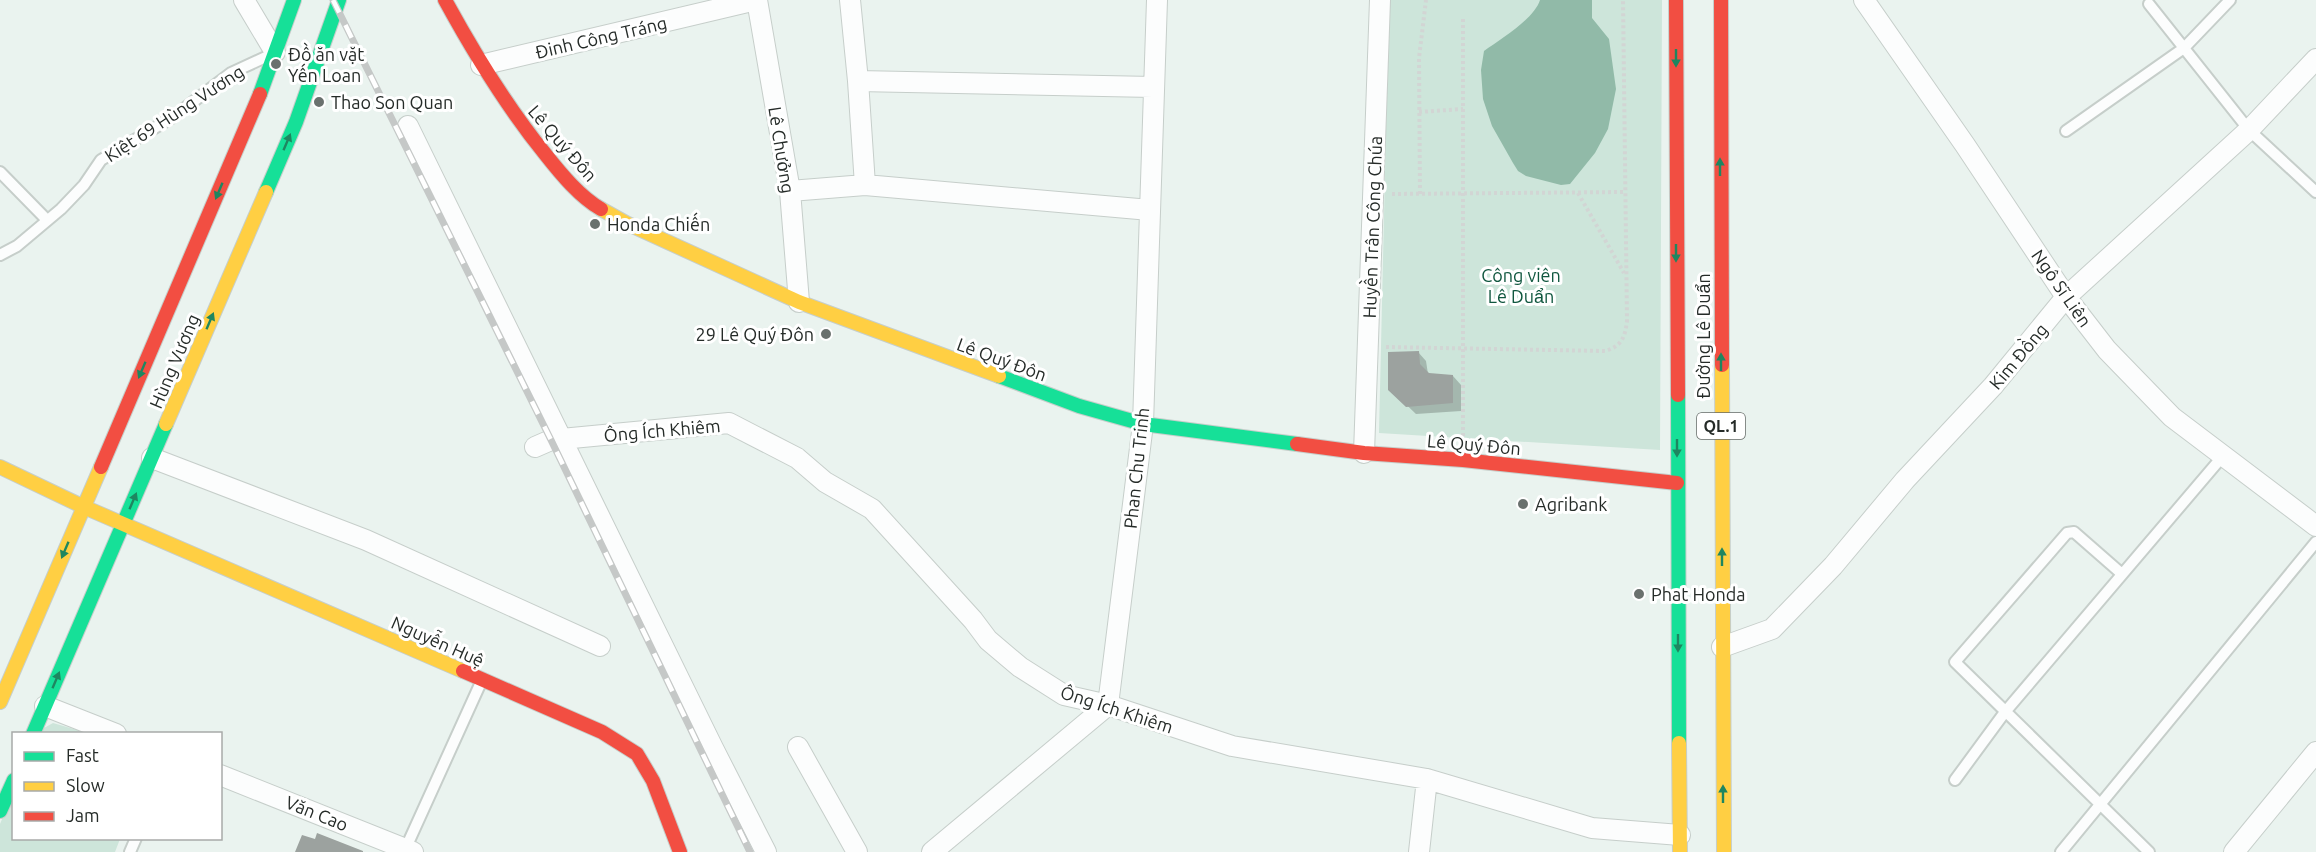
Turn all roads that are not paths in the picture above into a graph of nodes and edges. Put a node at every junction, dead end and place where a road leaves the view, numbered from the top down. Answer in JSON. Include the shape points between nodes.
{"nodes":[{"id":1,"x":244,"y":0,"type":"edge"},
{"id":2,"x":294,"y":0,"type":"edge"},
{"id":3,"x":339,"y":0,"type":"edge"},
{"id":4,"x":445,"y":0,"type":"edge"},
{"id":5,"x":757,"y":0,"type":"edge"},
{"id":6,"x":850,"y":0,"type":"edge"},
{"id":7,"x":1157,"y":0,"type":"edge"},
{"id":8,"x":1380,"y":0,"type":"edge"},
{"id":9,"x":1676,"y":0,"type":"edge"},
{"id":10,"x":1721,"y":0,"type":"edge"},
{"id":11,"x":1864,"y":0,"type":"edge"},
{"id":12,"x":2230,"y":0,"type":"edge"},
{"id":13,"x":2149,"y":4,"type":"dead end"},
{"id":14,"x":2184,"y":48,"type":"junction"},
{"id":15,"x":276,"y":52,"type":"junction"},
{"id":16,"x":2316,"y":59,"type":"edge"},
{"id":17,"x":481,"y":65,"type":"junction"},
{"id":18,"x":858,"y":81,"type":"junction"},
{"id":19,"x":1153,"y":87,"type":"junction"},
{"id":20,"x":408,"y":126,"type":"dead end"},
{"id":21,"x":2248,"y":130,"type":"junction"},
{"id":22,"x":2066,"y":131,"type":"dead end"},
{"id":23,"x":0,"y":171,"type":"edge"},
{"id":24,"x":865,"y":185,"type":"junction"},
{"id":25,"x":790,"y":192,"type":"junction"},
{"id":26,"x":2316,"y":192,"type":"edge"},
{"id":27,"x":1150,"y":210,"type":"junction"},
{"id":28,"x":47,"y":220,"type":"junction"},
{"id":29,"x":0,"y":255,"type":"edge"},
{"id":30,"x":2066,"y":297,"type":"junction"},
{"id":31,"x":799,"y":302,"type":"junction"},
{"id":32,"x":1143,"y":424,"type":"junction"},
{"id":33,"x":561,"y":439,"type":"junction"},
{"id":34,"x":535,"y":447,"type":"dead end"},
{"id":35,"x":1364,"y":453,"type":"junction"},
{"id":36,"x":2222,"y":457,"type":"junction"},
{"id":37,"x":152,"y":458,"type":"junction"},
{"id":38,"x":0,"y":467,"type":"edge"},
{"id":39,"x":1682,"y":483,"type":"junction"},
{"id":40,"x":84,"y":507,"type":"junction"},
{"id":41,"x":124,"y":523,"type":"junction"},
{"id":42,"x":2316,"y":526,"type":"edge"},
{"id":43,"x":2316,"y":542,"type":"edge"},
{"id":44,"x":2122,"y":574,"type":"junction"},
{"id":45,"x":600,"y":646,"type":"dead end"},
{"id":46,"x":1722,"y":647,"type":"junction"},
{"id":47,"x":482,"y":680,"type":"junction"},
{"id":48,"x":0,"y":702,"type":"edge"},
{"id":49,"x":1108,"y":705,"type":"junction"},
{"id":50,"x":45,"y":706,"type":"junction"},
{"id":51,"x":2005,"y":712,"type":"junction"},
{"id":52,"x":34,"y":732,"type":"edge"},
{"id":53,"x":111,"y":732,"type":"edge"},
{"id":54,"x":798,"y":747,"type":"dead end"},
{"id":55,"x":2316,"y":752,"type":"edge"},
{"id":56,"x":222,"y":776,"type":"edge"},
{"id":57,"x":1427,"y":780,"type":"junction"},
{"id":58,"x":1955,"y":780,"type":"dead end"},
{"id":59,"x":12,"y":784,"type":"edge"},
{"id":60,"x":2100,"y":805,"type":"junction"},
{"id":61,"x":0,"y":811,"type":"edge"},
{"id":62,"x":1680,"y":843,"type":"edge"},
{"id":63,"x":2240,"y":850,"type":"edge"},
{"id":64,"x":408,"y":851,"type":"edge"},
{"id":65,"x":680,"y":852,"type":"edge"},
{"id":66,"x":766,"y":852,"type":"edge"},
{"id":67,"x":857,"y":852,"type":"edge"},
{"id":68,"x":932,"y":852,"type":"edge"},
{"id":69,"x":1419,"y":852,"type":"edge"},
{"id":70,"x":1724,"y":852,"type":"edge"},
{"id":71,"x":2061,"y":852,"type":"edge"},
{"id":72,"x":2149,"y":852,"type":"edge"}],
"edges":[{"from":1,"to":15,"type":"street"},
{"from":2,"to":15,"type":"main road","name":"Hùng Vương"},
{"from":37,"to":3,"type":"main road","name":"Hùng Vương","one_way":true,"via":[[296,122]]},
{"from":4,"to":17,"type":"main road","name":"Lê Quý Đôn"},
{"from":5,"to":17,"type":"street","name":"Đinh Công Tráng"},
{"from":5,"to":25,"type":"street","name":"Lê Chưởng"},
{"from":6,"to":18,"type":"street"},
{"from":7,"to":19,"type":"street","name":"Phan Chu Trinh"},
{"from":8,"to":35,"type":"street","name":"Huyền Trân Công Chúa"},
{"from":9,"to":39,"type":"main road","name":"Đường Lê Duẩn","number":"QL.1","one_way":true},
{"from":46,"to":10,"type":"main road","name":"Đường Lê Duẩn","number":"QL.1","one_way":true,"via":[[1715,482]]},
{"from":11,"to":30,"type":"street","name":"Ngô Sĩ Liên"},
{"from":12,"to":14,"type":"lane"},
{"from":13,"to":14,"type":"lane"},
{"from":14,"to":21,"type":"lane"},
{"from":14,"to":22,"type":"lane"},
{"from":15,"to":28,"type":"lane","name":"Kiệt 69 Hùng Vương","via":[[231,73],[173,117],[101,160],[84,184]]},
{"from":15,"to":40,"type":"main road","name":"Hùng Vương","one_way":true},
{"from":16,"to":21,"type":"street","name":"Kim Đồng"},
{"from":17,"to":31,"type":"main road","name":"Lê Quý Đôn","via":[[516,118],[562,175],[596,206]]},
{"from":18,"to":19,"type":"street"},
{"from":18,"to":24,"type":"street"},
{"from":19,"to":27,"type":"street","name":"Phan Chu Trinh"},
{"from":20,"to":33,"type":"street"},
{"from":21,"to":26,"type":"lane"},
{"from":21,"to":30,"type":"street","name":"Kim Đồng"},
{"from":23,"to":28,"type":"lane"},
{"from":24,"to":25,"type":"street"},
{"from":24,"to":27,"type":"street"},
{"from":25,"to":31,"type":"street","name":"Lê Chưởng"},
{"from":27,"to":32,"type":"street","name":"Phan Chu Trinh"},
{"from":28,"to":29,"type":"lane","name":"Kiệt 69 Hùng Vương"},
{"from":30,"to":36,"type":"street","name":"Ngô Sĩ Liên","via":[[2138,383],[2172,417]]},
{"from":30,"to":46,"type":"street","name":"Kim Đồng","via":[[1993,387],[1772,629]]},
{"from":31,"to":32,"type":"main road","name":"Lê Quý Đôn","via":[[1079,406]]},
{"from":32,"to":35,"type":"main road","name":"Lê Quý Đôn"},
{"from":32,"to":49,"type":"street","name":"Phan Chu Trinh"},
{"from":33,"to":34,"type":"street","name":"Ông Ích Khiêm"},
{"from":33,"to":49,"type":"street","name":"Ông Ích Khiêm","via":[[729,423],[797,458],[825,482],[872,509],[988,640],[1020,667],[1064,695]]},
{"from":33,"to":66,"type":"street"},
{"from":35,"to":39,"type":"main road","name":"Lê Quý Đôn"},
{"from":36,"to":42,"type":"street","name":"Ngô Sĩ Liên"},
{"from":36,"to":44,"type":"lane"},
{"from":41,"to":37,"type":"main road","name":"Hùng Vương","one_way":true},
{"from":37,"to":45,"type":"street","via":[[366,540]]},
{"from":38,"to":40,"type":"main road"},
{"from":39,"to":62,"type":"main road","name":"Đường Lê Duẩn","number":"QL.1","one_way":true},
{"from":40,"to":41,"type":"main road","name":"Nguyễn Huệ"},
{"from":40,"to":48,"type":"main road","name":"Hùng Vương","one_way":true},
{"from":41,"to":47,"type":"main road","name":"Nguyễn Huệ"},
{"from":50,"to":41,"type":"main road","name":"Hùng Vương","one_way":true},
{"from":43,"to":60,"type":"lane"},
{"from":44,"to":51,"type":"lane"},
{"from":44,"to":51,"type":"lane","via":[[2074,532],[2067,532],[1955,662]]},
{"from":70,"to":46,"type":"main road","name":"Đường Lê Duẩn","number":"QL.1","one_way":true},
{"from":47,"to":64,"type":"lane"},
{"from":47,"to":65,"type":"main road","name":"Nguyễn Huệ","via":[[602,732],[637,754],[653,781]]},
{"from":49,"to":57,"type":"street","name":"Ông Ích Khiêm","via":[[1232,746]]},
{"from":49,"to":68,"type":"street"},
{"from":50,"to":52,"type":"main road","name":"Hùng Vương"},
{"from":50,"to":53,"type":"street"},
{"from":51,"to":58,"type":"lane"},
{"from":51,"to":60,"type":"lane"},
{"from":54,"to":67,"type":"street"},
{"from":55,"to":63,"type":"street"},
{"from":56,"to":64,"type":"street","name":"Văn Cao"},
{"from":57,"to":62,"type":"street","name":"Ông Ích Khiêm","via":[[1592,828]]},
{"from":57,"to":69,"type":"street"},
{"from":59,"to":61,"type":"main road"},
{"from":60,"to":71,"type":"lane"},
{"from":60,"to":72,"type":"lane"}]}
